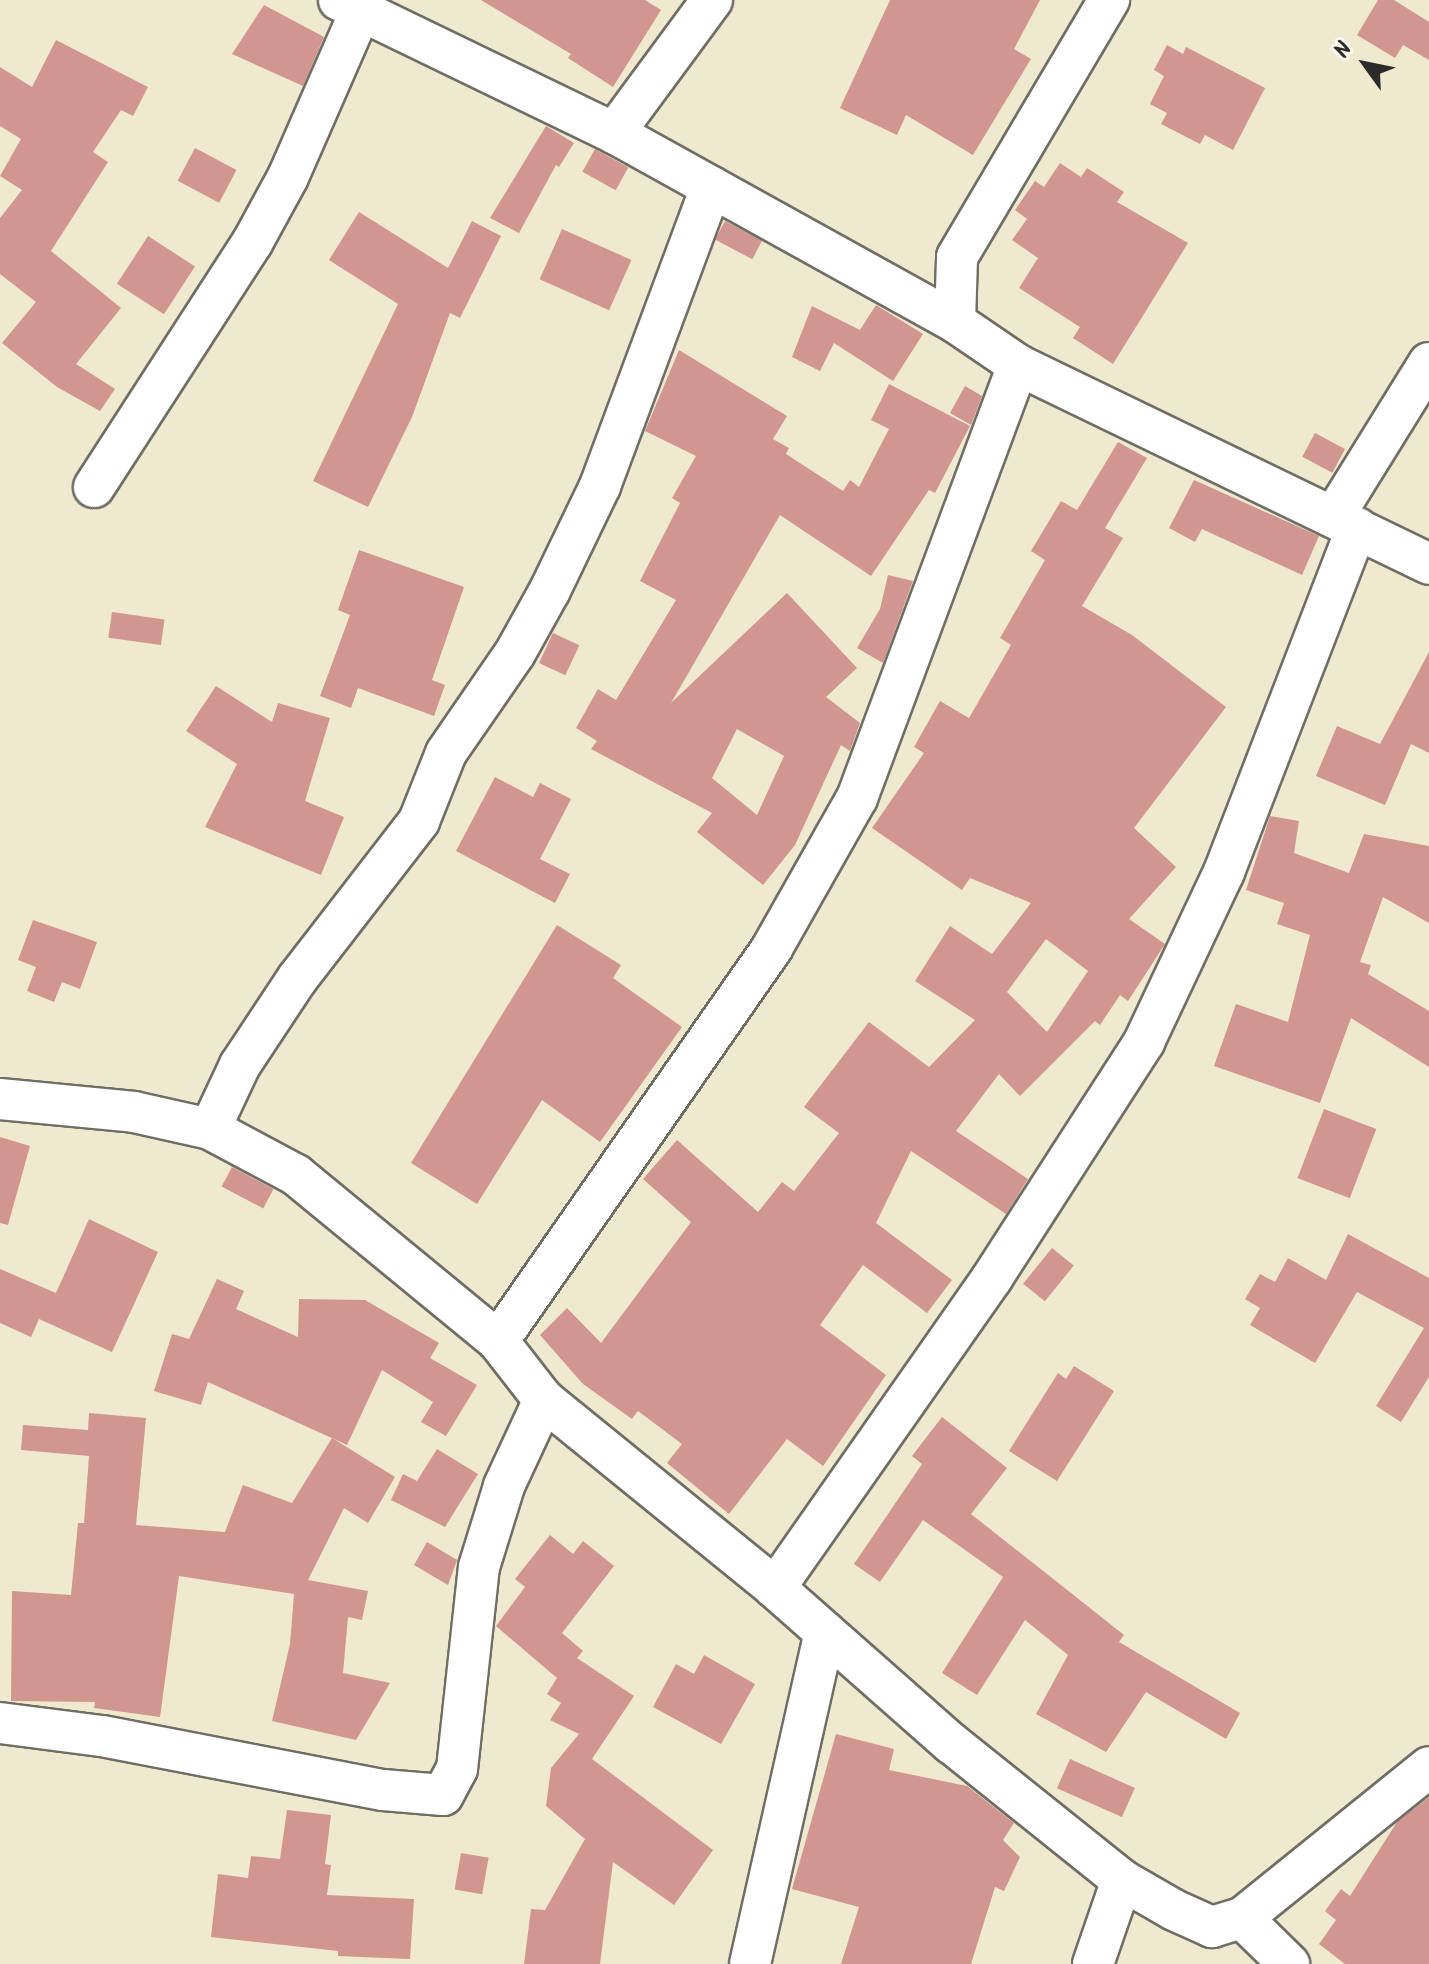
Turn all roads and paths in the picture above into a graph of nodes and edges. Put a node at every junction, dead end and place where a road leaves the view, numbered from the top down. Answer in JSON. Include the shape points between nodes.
{"nodes":[{"id":1,"x":712,"y":0,"type":"edge"},
{"id":2,"x":1109,"y":0,"type":"edge"},
{"id":3,"x":350,"y":5,"type":"edge"},
{"id":4,"x":614,"y":133,"type":"junction"},
{"id":5,"x":711,"y":187,"type":"junction"},
{"id":6,"x":957,"y":257,"type":"junction"},
{"id":7,"x":894,"y":288,"type":"junction"},
{"id":8,"x":955,"y":322,"type":"junction"},
{"id":9,"x":1429,"y":363,"type":"edge"},
{"id":10,"x":1018,"y":365,"type":"junction"},
{"id":11,"x":94,"y":487,"type":"dead end"},
{"id":12,"x":1346,"y":522,"type":"junction"},
{"id":13,"x":1429,"y":564,"type":"edge"},
{"id":14,"x":0,"y":1099,"type":"edge"},
{"id":15,"x":210,"y":1129,"type":"junction"},
{"id":16,"x":498,"y":1341,"type":"junction"},
{"id":17,"x":544,"y":1400,"type":"junction"},
{"id":18,"x":775,"y":1588,"type":"junction"},
{"id":19,"x":825,"y":1632,"type":"junction"},
{"id":20,"x":0,"y":1723,"type":"edge"},
{"id":21,"x":1429,"y":1767,"type":"edge"},
{"id":22,"x":1122,"y":1880,"type":"junction"},
{"id":23,"x":1242,"y":1918,"type":"junction"},
{"id":24,"x":750,"y":1964,"type":"edge"},
{"id":25,"x":1093,"y":1964,"type":"edge"},
{"id":26,"x":1289,"y":1964,"type":"edge"}],
"edges":[{"from":1,"to":4,"type":"street"},
{"from":2,"to":6,"type":"street"},
{"from":3,"to":4,"type":"street"},
{"from":3,"to":11,"type":"street","via":[[288,177],[252,243]]},
{"from":4,"to":5,"type":"street"},
{"from":5,"to":7,"type":"street"},
{"from":5,"to":15,"type":"street","via":[[600,486],[550,590],[515,653],[446,753],[419,821],[297,979],[240,1065]]},
{"from":6,"to":7,"type":"street"},
{"from":6,"to":8,"type":"street"},
{"from":7,"to":8,"type":"street"},
{"from":8,"to":10,"type":"street"},
{"from":9,"to":12,"type":"street"},
{"from":10,"to":12,"type":"street"},
{"from":10,"to":16,"type":"street","via":[[857,798],[772,948]]},
{"from":12,"to":13,"type":"street"},
{"from":12,"to":18,"type":"street","via":[[1224,872],[1144,1042],[992,1278]]},
{"from":14,"to":15,"type":"street","via":[[134,1112]]},
{"from":15,"to":16,"type":"street","via":[[296,1175]]},
{"from":16,"to":17,"type":"street"},
{"from":17,"to":18,"type":"street"},
{"from":17,"to":20,"type":"street","via":[[504,1486],[479,1567],[457,1769],[443,1795],[383,1790],[102,1736]]},
{"from":18,"to":19,"type":"street"},
{"from":19,"to":22,"type":"street","via":[[951,1743]]},
{"from":19,"to":24,"type":"street"},
{"from":21,"to":23,"type":"street"},
{"from":22,"to":23,"type":"street","via":[[1212,1927]]},
{"from":22,"to":25,"type":"street"},
{"from":23,"to":26,"type":"street"}]}
